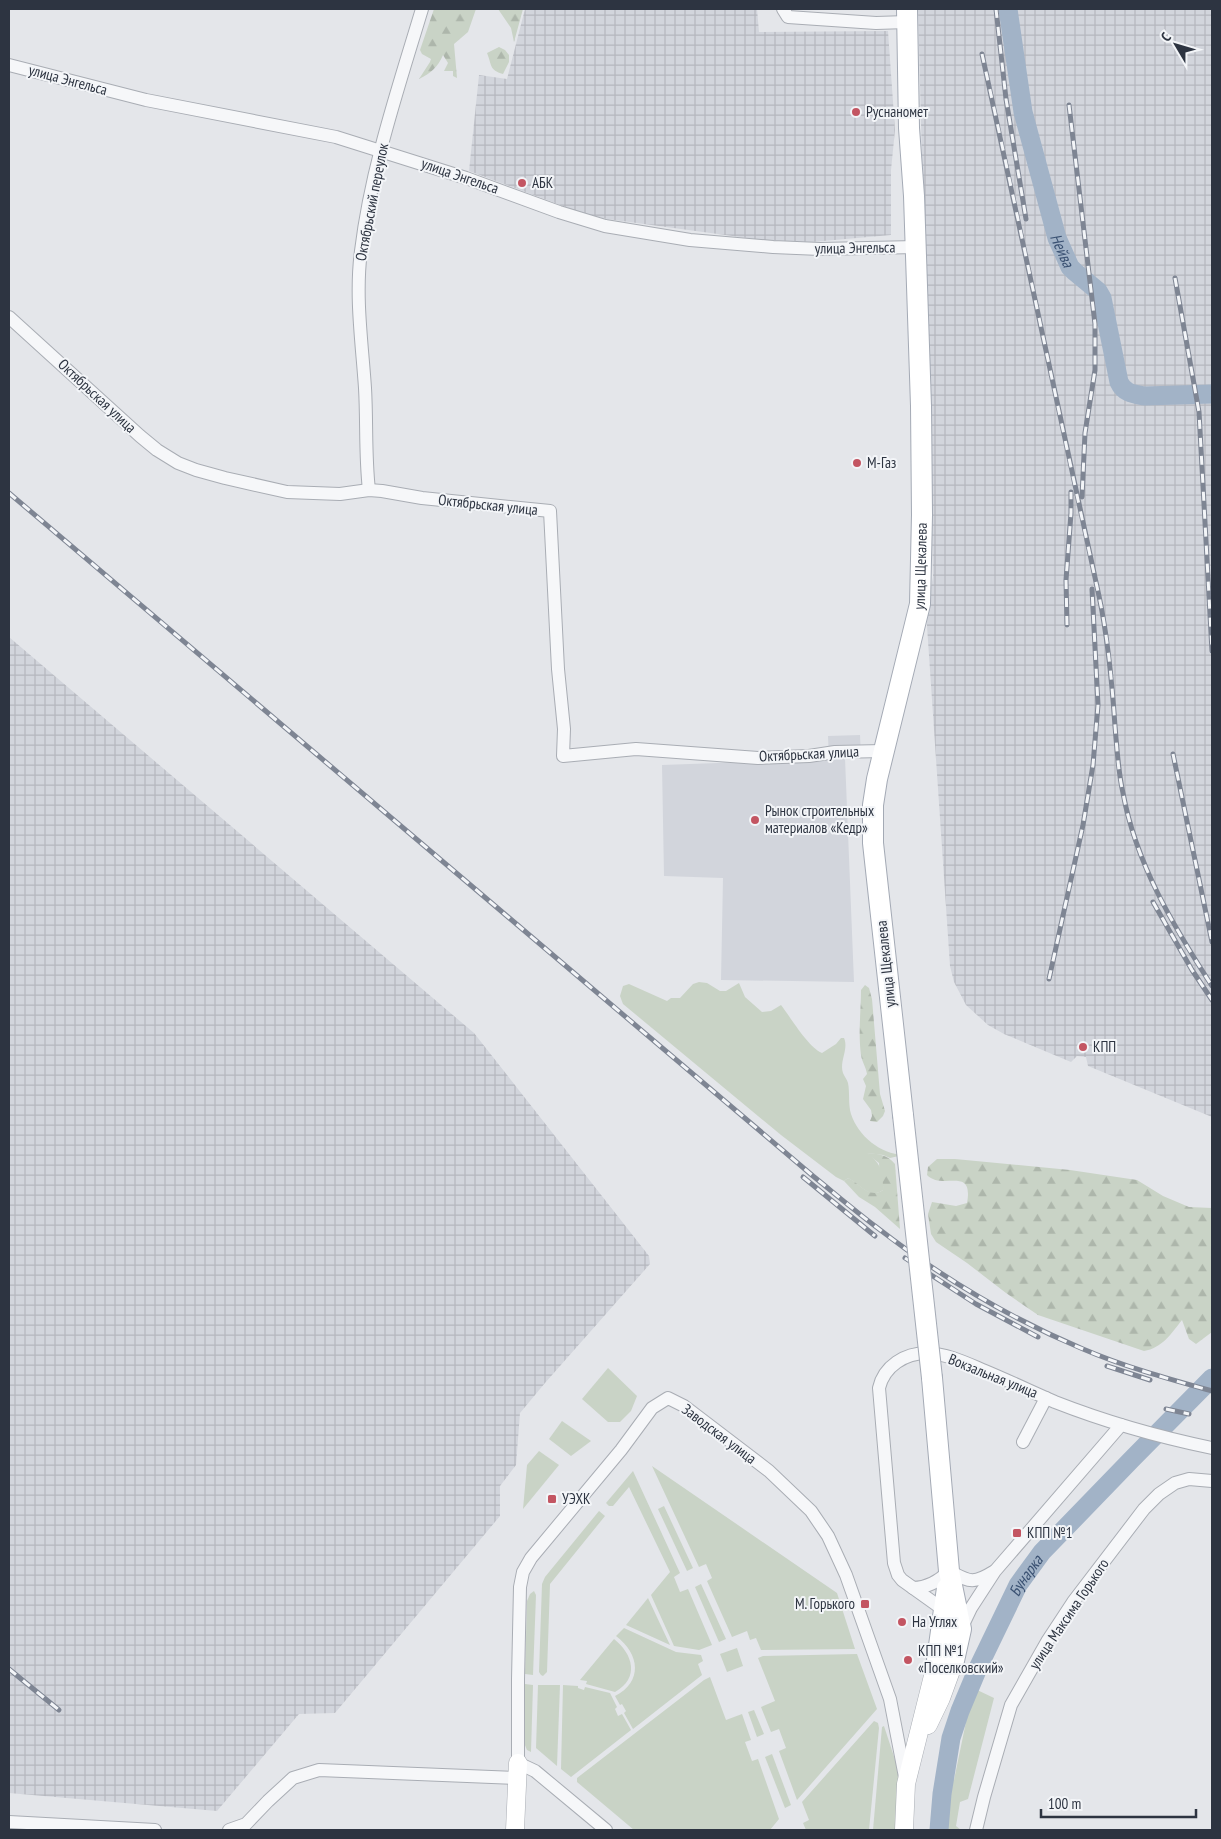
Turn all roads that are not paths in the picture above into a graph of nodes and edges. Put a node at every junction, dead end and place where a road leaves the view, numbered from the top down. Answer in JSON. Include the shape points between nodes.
{"nodes":[{"id":1,"x":422,"y":9,"type":"edge"},
{"id":2,"x":783,"y":9,"type":"edge"},
{"id":3,"x":907,"y":16,"type":"edge"},
{"id":4,"x":9,"y":64,"type":"edge"},
{"id":5,"x":380,"y":150,"type":"junction"},
{"id":6,"x":916,"y":247,"type":"junction"},
{"id":7,"x":9,"y":316,"type":"edge"},
{"id":8,"x":369,"y":490,"type":"junction"},
{"id":9,"x":883,"y":751,"type":"junction"},
{"id":10,"x":1046,"y":1398,"type":"junction"},
{"id":11,"x":1121,"y":1425,"type":"junction"},
{"id":12,"x":1023,"y":1442,"type":"dead end"},
{"id":13,"x":1212,"y":1448,"type":"edge"},
{"id":14,"x":1212,"y":1481,"type":"edge"},
{"id":15,"x":948,"y":1571,"type":"junction"},
{"id":16,"x":995,"y":1571,"type":"junction"},
{"id":17,"x":913,"y":1588,"type":"junction"},
{"id":18,"x":944,"y":1610,"type":"junction"},
{"id":19,"x":961,"y":1629,"type":"junction"},
{"id":20,"x":940,"y":1661,"type":"junction"},
{"id":21,"x":517,"y":1771,"type":"junction"},
{"id":22,"x":906,"y":1784,"type":"junction"},
{"id":23,"x":9,"y":1822,"type":"edge"},
{"id":24,"x":154,"y":1830,"type":"edge"},
{"id":25,"x":230,"y":1830,"type":"edge"},
{"id":26,"x":515,"y":1830,"type":"edge"},
{"id":27,"x":606,"y":1830,"type":"edge"},
{"id":28,"x":904,"y":1830,"type":"edge"},
{"id":29,"x":976,"y":1830,"type":"edge"}],
"edges":[{"from":1,"to":5,"type":"street","name":"Октябрьский переулок"},
{"from":2,"to":3,"type":"street","via":[[788,17],[876,23]]},
{"from":3,"to":6,"type":"main road","name":"улица Щекалева"},
{"from":4,"to":5,"type":"street","name":"улица Энгельса","via":[[146,100],[336,136]]},
{"from":5,"to":6,"type":"street","name":"улица Энгельса","via":[[605,226],[690,240],[773,247]]},
{"from":5,"to":8,"type":"street","name":"Октябрьский переулок","via":[[359,274]]},
{"from":6,"to":9,"type":"main road","name":"улица Щекалева","via":[[921,406],[920,604]]},
{"from":7,"to":8,"type":"street","name":"Октябрьская улица","via":[[140,436],[178,463],[287,492],[340,494]]},
{"from":8,"to":9,"type":"street","name":"Октябрьская улица","via":[[550,511],[563,756],[636,749],[758,758]]},
{"from":9,"to":15,"type":"main road","name":"улица Щекалева","bridge":true,"via":[[873,805],[873,843],[932,1378]]},
{"from":10,"to":11,"type":"street","name":"Вокзальная улица"},
{"from":10,"to":12,"type":"street"},
{"from":10,"to":17,"type":"street","name":"Вокзальная улица","via":[[953,1357],[941,1355],[912,1355],[886,1372],[879,1388],[879,1398],[894,1563],[902,1580]]},
{"from":11,"to":13,"type":"street","name":"Вокзальная улица"},
{"from":11,"to":16,"type":"street"},
{"from":14,"to":29,"type":"street","name":"улица Максима Горького","via":[[1189,1479],[1175,1483],[1159,1494],[1144,1509],[1053,1632],[1011,1705]]},
{"from":15,"to":16,"type":"street","via":[[974,1582]]},
{"from":15,"to":17,"type":"street","via":[[926,1587]]},
{"from":15,"to":18,"type":"main road"},
{"from":15,"to":19,"type":"main road"},
{"from":16,"to":19,"type":"street"},
{"from":17,"to":18,"type":"street","name":"Вокзальная улица"},
{"from":18,"to":20,"type":"main road"},
{"from":19,"to":20,"type":"main road"},
{"from":20,"to":22,"type":"main road"},
{"from":21,"to":22,"type":"street","name":"Заводская улица","via":[[518,1652],[523,1572],[652,1408],[668,1398],[684,1406],[769,1471],[811,1511],[828,1536],[846,1575],[890,1699]]},
{"from":21,"to":25,"type":"street","via":[[319,1770],[294,1778],[246,1824]]},
{"from":21,"to":26,"type":"main road"},
{"from":21,"to":27,"type":"street","via":[[536,1771]]},
{"from":22,"to":28,"type":"main road"},
{"from":23,"to":24,"type":"street"}]}
